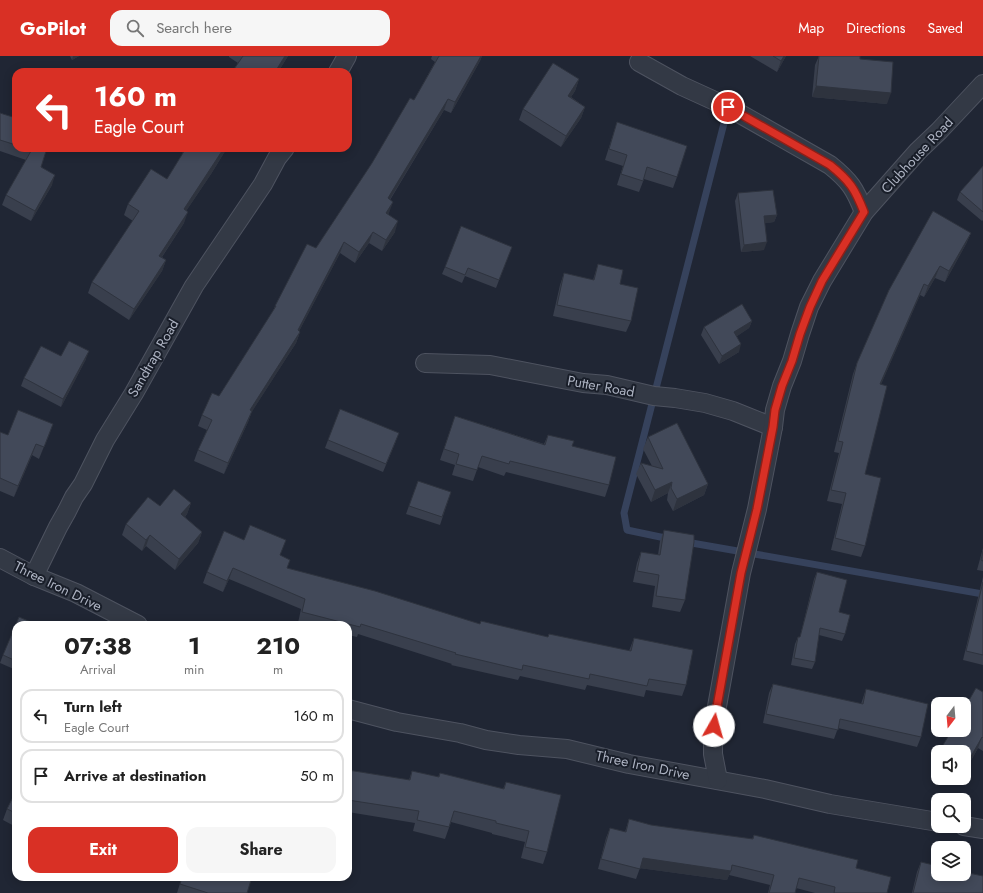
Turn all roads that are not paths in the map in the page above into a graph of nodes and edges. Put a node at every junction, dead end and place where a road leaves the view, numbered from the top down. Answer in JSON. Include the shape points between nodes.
{"nodes":[{"id":1,"x":347,"y":56,"type":"edge"},
{"id":2,"x":640,"y":62,"type":"dead end"},
{"id":3,"x":340,"y":68,"type":"edge"},
{"id":4,"x":983,"y":84,"type":"edge"},
{"id":5,"x":282,"y":152,"type":"edge"},
{"id":6,"x":864,"y":212,"type":"junction"},
{"id":7,"x":425,"y":363,"type":"dead end"},
{"id":8,"x":773,"y":427,"type":"junction"},
{"id":9,"x":0,"y":558,"type":"edge"},
{"id":10,"x":34,"y":576,"type":"junction"},
{"id":11,"x":130,"y":621,"type":"edge"},
{"id":12,"x":352,"y":711,"type":"edge"},
{"id":13,"x":718,"y":780,"type":"junction"},
{"id":14,"x":931,"y":821,"type":"edge"},
{"id":15,"x":971,"y":827,"type":"edge"},
{"id":16,"x":983,"y":829,"type":"edge"}],
"edges":[{"from":1,"to":3,"type":"street"},
{"from":2,"to":6,"type":"street","via":[[682,86],[728,107],[830,165],[850,183]]},
{"from":4,"to":6,"type":"street","name":"Clubhouse Road"},
{"from":5,"to":10,"type":"street","name":"Sandtrap Road","via":[[194,286],[105,440]]},
{"from":6,"to":8,"type":"street","name":"Clubhouse Road","via":[[822,281],[810,307],[782,386]]},
{"from":7,"to":8,"type":"street","name":"Putter Road","via":[[490,365],[705,403]]},
{"from":8,"to":13,"type":"street","name":"Clubhouse Road","via":[[741,573],[716,712],[713,754]]},
{"from":9,"to":10,"type":"street","name":"Three Iron Drive"},
{"from":10,"to":11,"type":"street","name":"Three Iron Drive","via":[[76,593]]},
{"from":12,"to":13,"type":"street","name":"Three Iron Drive","via":[[486,740],[567,749],[629,764]]},
{"from":13,"to":14,"type":"street","name":"Three Iron Drive","via":[[830,804]]},
{"from":15,"to":16,"type":"street"}]}
